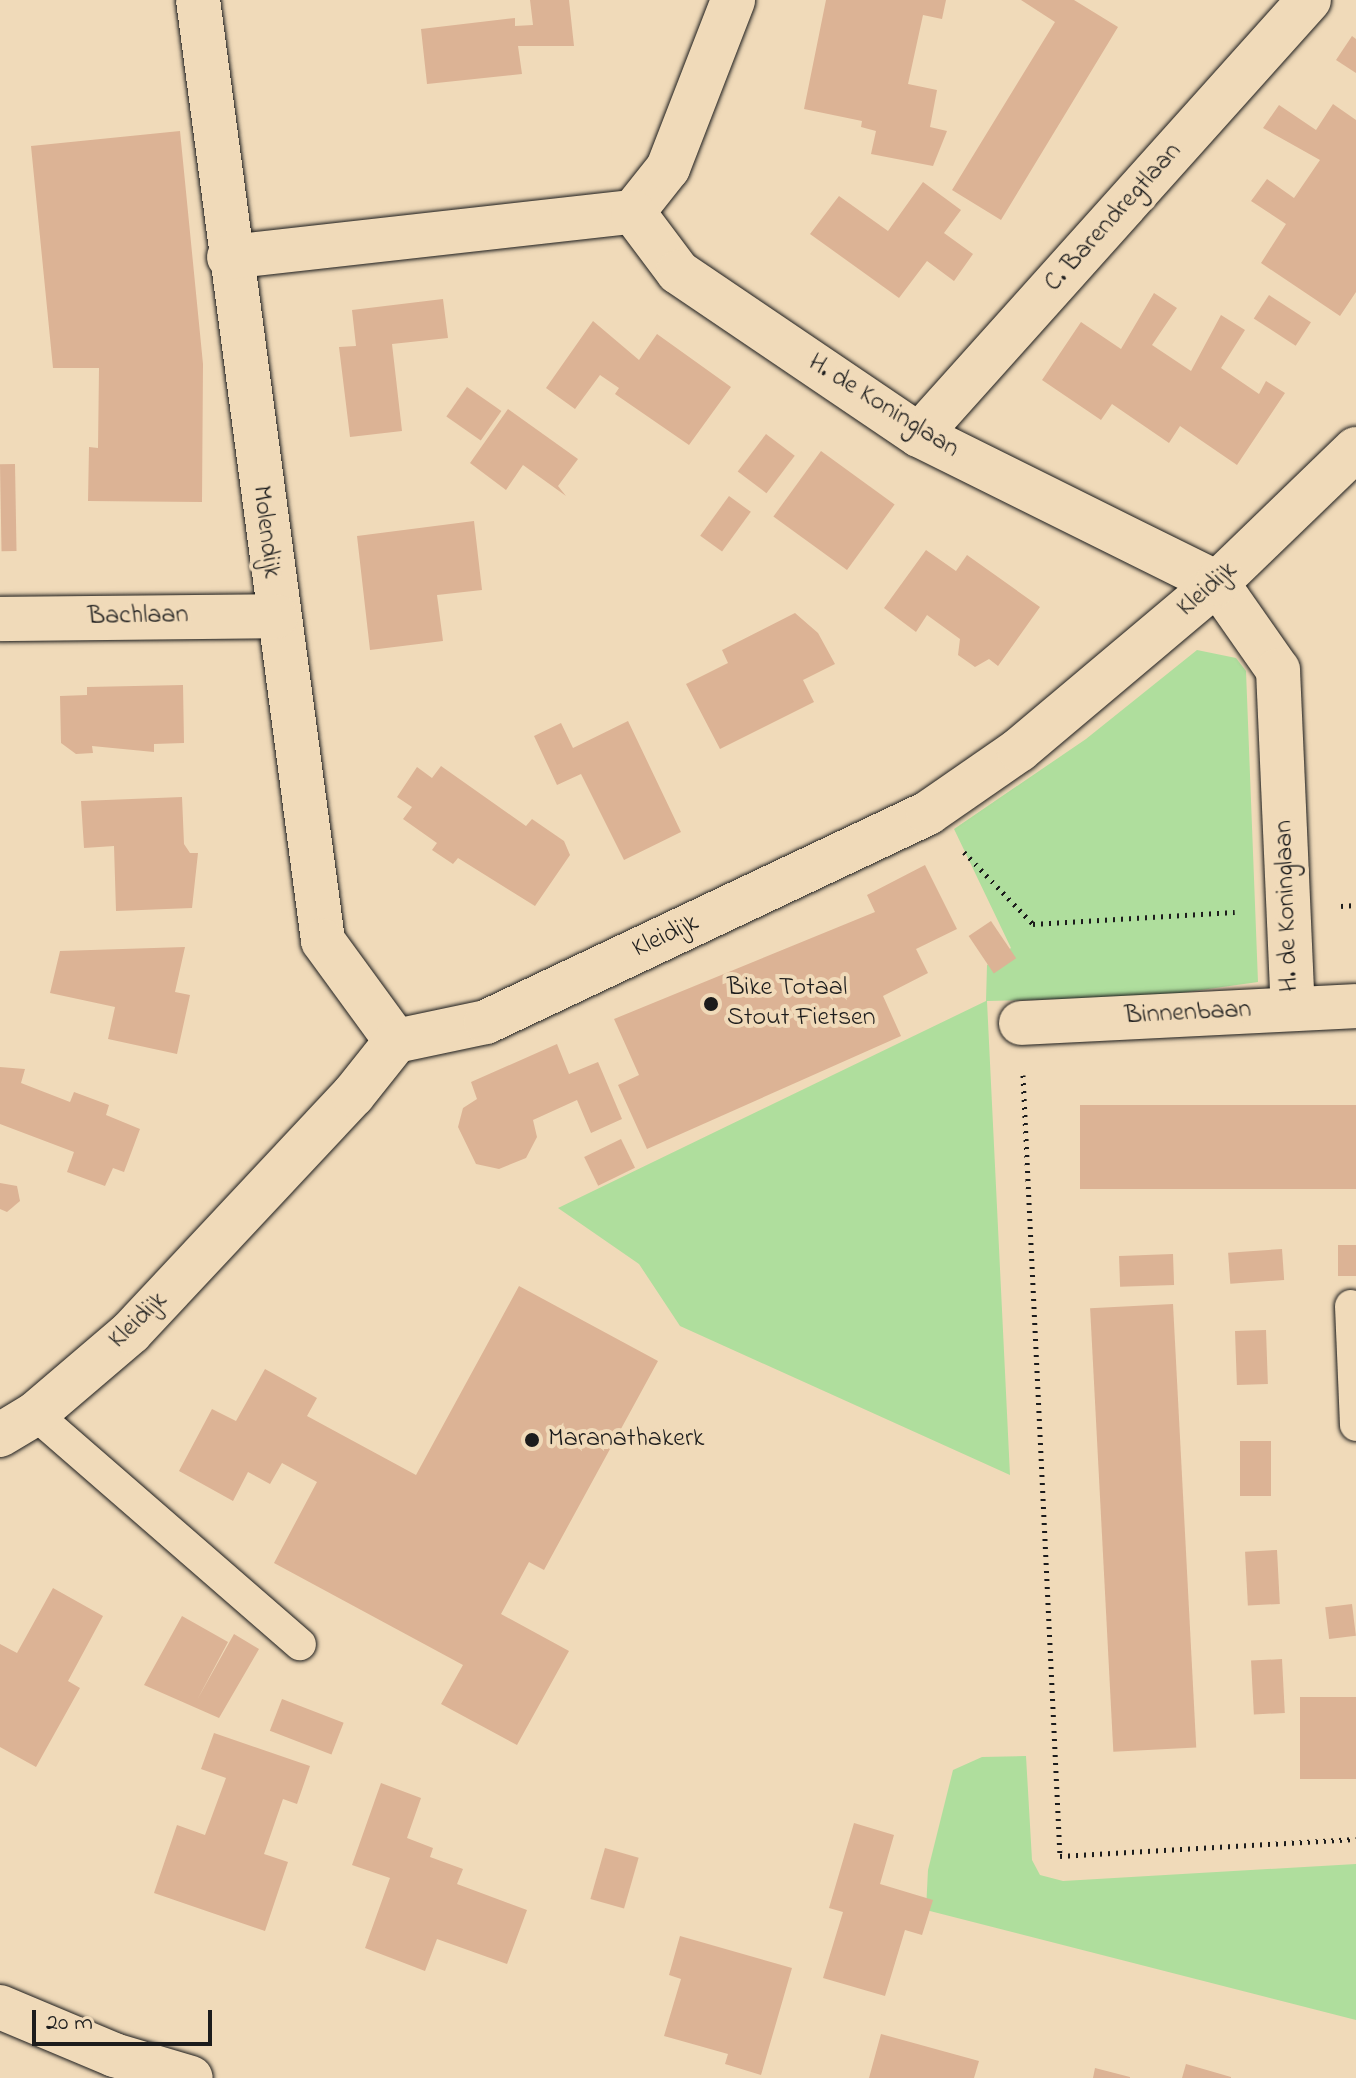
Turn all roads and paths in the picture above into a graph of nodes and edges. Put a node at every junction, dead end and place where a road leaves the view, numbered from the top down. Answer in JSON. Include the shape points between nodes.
{"nodes":[{"id":1,"x":198,"y":0,"type":"edge"},
{"id":2,"x":733,"y":0,"type":"edge"},
{"id":3,"x":1309,"y":0,"type":"edge"},
{"id":4,"x":633,"y":212,"type":"junction"},
{"id":5,"x":229,"y":257,"type":"junction"},
{"id":6,"x":919,"y":435,"type":"junction"},
{"id":7,"x":1356,"y":449,"type":"edge"},
{"id":8,"x":1217,"y":583,"type":"junction"},
{"id":9,"x":276,"y":616,"type":"junction"},
{"id":10,"x":0,"y":619,"type":"edge"},
{"id":11,"x":928,"y":813,"type":"junction"},
{"id":12,"x":1356,"y":905,"type":"edge"},
{"id":13,"x":1288,"y":909,"type":"junction"},
{"id":14,"x":1356,"y":1006,"type":"edge"},
{"id":15,"x":1293,"y":1008,"type":"junction"},
{"id":16,"x":1021,"y":1023,"type":"joint"},
{"id":17,"x":396,"y":1041,"type":"junction"},
{"id":18,"x":1351,"y":1306,"type":"dead end"},
{"id":19,"x":18,"y":1425,"type":"edge"},
{"id":20,"x":1356,"y":1425,"type":"edge"},
{"id":21,"x":300,"y":1644,"type":"dead end"},
{"id":22,"x":1356,"y":1839,"type":"edge"},
{"id":23,"x":0,"y":2007,"type":"edge"},
{"id":24,"x":191,"y":2078,"type":"edge"}],
"edges":[{"from":1,"to":5,"type":"street","name":"Molendijk"},
{"from":2,"to":4,"type":"street","via":[[668,168]]},
{"from":3,"to":6,"type":"street","name":"C. Barendregtlaan"},
{"from":4,"to":5,"type":"street"},
{"from":4,"to":6,"type":"street","name":"H. de Koninglaan","via":[[678,272]]},
{"from":5,"to":9,"type":"street","name":"Molendijk"},
{"from":6,"to":8,"type":"street","name":"H. de Koninglaan"},
{"from":7,"to":8,"type":"street","name":"Kleidijk"},
{"from":8,"to":11,"type":"street","name":"Kleidijk","via":[[1019,750]]},
{"from":8,"to":13,"type":"street","name":"H. de Koninglaan","via":[[1278,670]]},
{"from":9,"to":10,"type":"street","name":"Bachlaan"},
{"from":9,"to":17,"type":"street","name":"Molendijk","via":[[323,941]]},
{"from":11,"to":13,"type":"path","via":[[1033,924]]},
{"from":11,"to":17,"type":"street","name":"Kleidijk","via":[[486,1022]]},
{"from":12,"to":13,"type":"path"},
{"from":13,"to":15,"type":"street","name":"H. de Koninglaan"},
{"from":14,"to":15,"type":"street","name":"Binnenbaan"},
{"from":15,"to":16,"type":"street","name":"Binnenbaan"},
{"from":16,"to":22,"type":"path","via":[[1060,1856]]},
{"from":17,"to":19,"type":"street","name":"Kleidijk","via":[[353,1095],[131,1332]]},
{"from":18,"to":20,"type":"lane"},
{"from":19,"to":21,"type":"lane"},
{"from":23,"to":24,"type":"street","via":[[114,2055]]}]}
